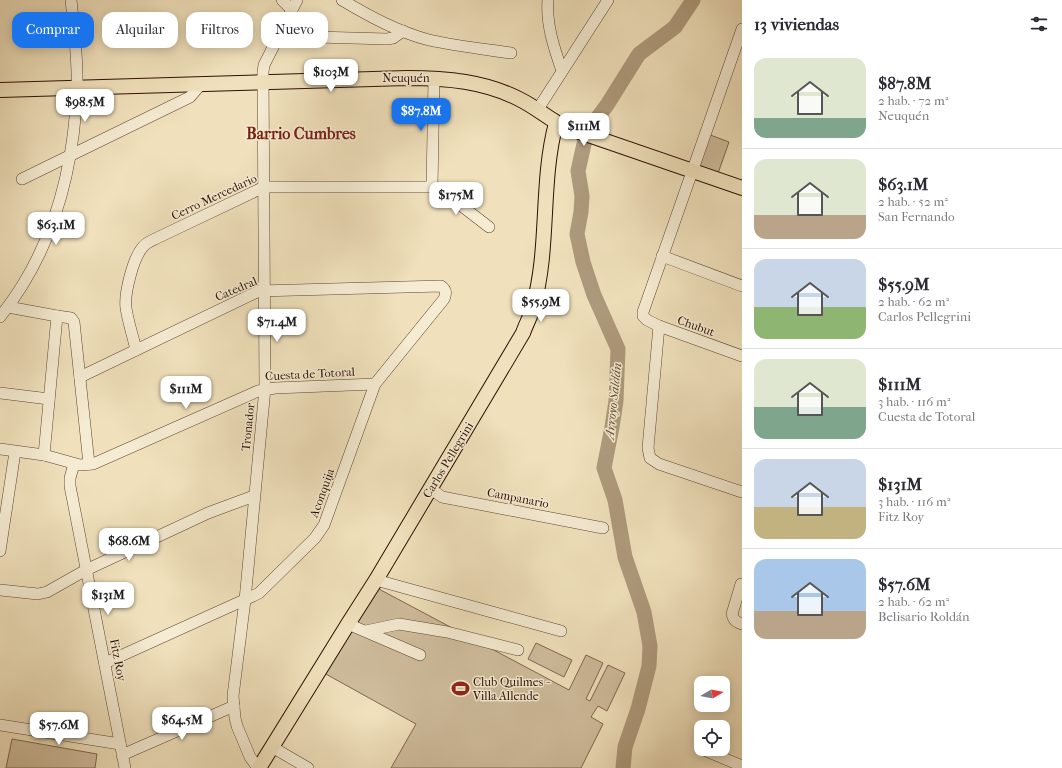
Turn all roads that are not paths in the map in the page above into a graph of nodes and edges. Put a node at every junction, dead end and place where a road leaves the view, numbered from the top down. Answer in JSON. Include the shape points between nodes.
{"nodes":[{"id":1,"x":71,"y":0,"type":"edge"},
{"id":2,"x":282,"y":0,"type":"edge"},
{"id":3,"x":342,"y":0,"type":"edge"},
{"id":4,"x":548,"y":0,"type":"edge"},
{"id":5,"x":608,"y":0,"type":"edge"},
{"id":6,"x":294,"y":5,"type":"edge"},
{"id":7,"x":742,"y":29,"type":"edge"},
{"id":8,"x":403,"y":31,"type":"junction"},
{"id":9,"x":328,"y":37,"type":"edge"},
{"id":10,"x":273,"y":48,"type":"edge"},
{"id":11,"x":511,"y":53,"type":"dead end"},
{"id":12,"x":562,"y":71,"type":"junction"},
{"id":13,"x":434,"y":78,"type":"junction"},
{"id":14,"x":264,"y":82,"type":"junction"},
{"id":15,"x":202,"y":83,"type":"junction"},
{"id":16,"x":77,"y":87,"type":"junction"},
{"id":17,"x":0,"y":90,"type":"edge"},
{"id":18,"x":538,"y":109,"type":"junction"},
{"id":19,"x":556,"y":123,"type":"junction"},
{"id":20,"x":70,"y":156,"type":"junction"},
{"id":21,"x":692,"y":170,"type":"junction"},
{"id":22,"x":22,"y":179,"type":"dead end"},
{"id":23,"x":264,"y":187,"type":"junction"},
{"id":24,"x":432,"y":187,"type":"junction"},
{"id":25,"x":742,"y":188,"type":"edge"},
{"id":26,"x":489,"y":227,"type":"dead end"},
{"id":27,"x":662,"y":256,"type":"junction"},
{"id":28,"x":441,"y":286,"type":"joint"},
{"id":29,"x":742,"y":286,"type":"edge"},
{"id":30,"x":266,"y":290,"type":"junction"},
{"id":31,"x":8,"y":307,"type":"junction"},
{"id":32,"x":57,"y":316,"type":"junction"},
{"id":33,"x":0,"y":318,"type":"edge"},
{"id":34,"x":659,"y":326,"type":"junction"},
{"id":35,"x":136,"y":350,"type":"junction"},
{"id":36,"x":742,"y":356,"type":"edge"},
{"id":37,"x":80,"y":376,"type":"junction"},
{"id":38,"x":375,"y":384,"type":"junction"},
{"id":39,"x":265,"y":388,"type":"junction"},
{"id":40,"x":0,"y":393,"type":"edge"},
{"id":41,"x":49,"y":399,"type":"junction"},
{"id":42,"x":0,"y":450,"type":"edge"},
{"id":43,"x":15,"y":452,"type":"junction"},
{"id":44,"x":44,"y":455,"type":"junction"},
{"id":45,"x":74,"y":464,"type":"junction"},
{"id":46,"x":89,"y":464,"type":"junction"},
{"id":47,"x":431,"y":489,"type":"junction"},
{"id":48,"x":741,"y":489,"type":"edge"},
{"id":49,"x":254,"y":496,"type":"junction"},
{"id":50,"x":3,"y":521,"type":"edge"},
{"id":51,"x":603,"y":528,"type":"dead end"},
{"id":52,"x":0,"y":551,"type":"edge"},
{"id":53,"x":86,"y":570,"type":"junction"},
{"id":54,"x":376,"y":580,"type":"junction"},
{"id":55,"x":741,"y":584,"type":"edge"},
{"id":56,"x":0,"y":590,"type":"edge"},
{"id":57,"x":245,"y":600,"type":"junction"},
{"id":58,"x":348,"y":624,"type":"junction"},
{"id":59,"x":742,"y":624,"type":"edge"},
{"id":60,"x":366,"y":631,"type":"junction"},
{"id":61,"x":561,"y":631,"type":"dead end"},
{"id":62,"x":518,"y":650,"type":"dead end"},
{"id":63,"x":420,"y":655,"type":"dead end"},
{"id":64,"x":105,"y":663,"type":"junction"},
{"id":65,"x":234,"y":706,"type":"junction"},
{"id":66,"x":0,"y":725,"type":"edge"},
{"id":67,"x":272,"y":747,"type":"junction"},
{"id":68,"x":121,"y":749,"type":"junction"},
{"id":69,"x":718,"y":756,"type":"edge"},
{"id":70,"x":742,"y":766,"type":"edge"},
{"id":71,"x":125,"y":768,"type":"edge"},
{"id":72,"x":259,"y":768,"type":"edge"},
{"id":73,"x":308,"y":768,"type":"edge"}],
"edges":[{"from":1,"to":16,"type":"street"},
{"from":2,"to":6,"type":"street"},
{"from":3,"to":8,"type":"street","via":[[365,14]]},
{"from":4,"to":12,"type":"street","via":[[547,11],[554,50]]},
{"from":5,"to":12,"type":"street"},
{"from":7,"to":21,"type":"street"},
{"from":8,"to":9,"type":"street","via":[[387,39]]},
{"from":8,"to":11,"type":"street","via":[[427,39]]},
{"from":10,"to":14,"type":"street","name":"Tronador","via":[[264,65]]},
{"from":12,"to":18,"type":"street"},
{"from":13,"to":14,"type":"main road","name":"Neuquén"},
{"from":13,"to":18,"type":"main road","name":"Neuquén","via":[[488,86]]},
{"from":13,"to":24,"type":"street"},
{"from":14,"to":15,"type":"main road","name":"Neuquén"},
{"from":14,"to":23,"type":"street","name":"Tronador"},
{"from":15,"to":16,"type":"main road","name":"Neuquén"},
{"from":15,"to":20,"type":"street","via":[[190,97]]},
{"from":16,"to":17,"type":"main road","name":"Neuquén"},
{"from":16,"to":20,"type":"street"},
{"from":18,"to":19,"type":"main road","name":"Neuquén"},
{"from":19,"to":21,"type":"main road","name":"Neuquén"},
{"from":19,"to":47,"type":"main road","name":"Carlos Pellegrini","via":[[550,151],[540,267],[533,309],[523,333]]},
{"from":20,"to":22,"type":"street"},
{"from":20,"to":31,"type":"street","via":[[64,188],[45,242],[33,269]]},
{"from":21,"to":25,"type":"main road","name":"Neuquén"},
{"from":21,"to":27,"type":"street"},
{"from":23,"to":24,"type":"street","name":"Cerro Mercedario"},
{"from":23,"to":30,"type":"street","name":"Tronador"},
{"from":23,"to":35,"type":"street","name":"Cerro Mercedario","via":[[147,243],[141,249],[127,287],[126,298]]},
{"from":24,"to":26,"type":"street","via":[[441,190]]},
{"from":27,"to":29,"type":"street"},
{"from":27,"to":34,"type":"street","name":"Chubut","via":[[643,308],[643,316]]},
{"from":28,"to":30,"type":"street","name":"Catedral"},
{"from":28,"to":38,"type":"street","name":"Aconquija","via":[[445,288],[444,299]]},
{"from":30,"to":35,"type":"street","name":"Catedral","via":[[259,291]]},
{"from":30,"to":39,"type":"street","name":"Tronador"},
{"from":31,"to":32,"type":"street"},
{"from":31,"to":33,"type":"street"},
{"from":32,"to":37,"type":"street","via":[[71,318],[74,322]]},
{"from":32,"to":41,"type":"street"},
{"from":34,"to":36,"type":"street","name":"Chubut"},
{"from":34,"to":48,"type":"street","via":[[648,448],[650,458],[658,464]]},
{"from":35,"to":37,"type":"street","name":"Catedral"},
{"from":37,"to":46,"type":"street"},
{"from":38,"to":39,"type":"street","name":"Cuesta de Totoral"},
{"from":38,"to":57,"type":"street","name":"Aconquija","via":[[324,525],[315,538],[259,593]]},
{"from":39,"to":46,"type":"street","name":"Cuesta de Totoral"},
{"from":39,"to":49,"type":"street","name":"Tronador"},
{"from":40,"to":41,"type":"street"},
{"from":41,"to":44,"type":"street"},
{"from":42,"to":43,"type":"street","name":"Cuesta de Totoral"},
{"from":43,"to":44,"type":"street","name":"Cuesta de Totoral"},
{"from":43,"to":50,"type":"street"},
{"from":44,"to":45,"type":"street","name":"Cuesta de Totoral"},
{"from":45,"to":46,"type":"street","name":"Cuesta de Totoral"},
{"from":45,"to":53,"type":"street","name":"Fitz Roy","via":[[70,486]]},
{"from":47,"to":51,"type":"street","name":"Campanario","via":[[442,497]]},
{"from":47,"to":54,"type":"main road","name":"Carlos Pellegrini"},
{"from":49,"to":53,"type":"street","via":[[208,514]]},
{"from":49,"to":57,"type":"street","name":"Tronador"},
{"from":50,"to":52,"type":"street"},
{"from":53,"to":56,"type":"street","via":[[47,592],[38,594]]},
{"from":53,"to":64,"type":"street","name":"Fitz Roy"},
{"from":54,"to":58,"type":"main road","name":"Carlos Pellegrini"},
{"from":54,"to":61,"type":"street"},
{"from":55,"to":59,"type":"street","via":[[732,614],[736,622]]},
{"from":57,"to":64,"type":"street","name":"Aconquija"},
{"from":57,"to":65,"type":"street","name":"Tronador"},
{"from":58,"to":60,"type":"street"},
{"from":58,"to":67,"type":"main road","name":"Carlos Pellegrini"},
{"from":60,"to":62,"type":"street","via":[[399,624],[447,632]]},
{"from":60,"to":63,"type":"street"},
{"from":64,"to":68,"type":"street","name":"Fitz Roy"},
{"from":65,"to":68,"type":"street"},
{"from":65,"to":72,"type":"street","name":"Tronador","via":[[237,726],[250,758]]},
{"from":66,"to":68,"type":"street"},
{"from":67,"to":72,"type":"main road","name":"Carlos Pellegrini"},
{"from":67,"to":73,"type":"street"},
{"from":68,"to":71,"type":"street","name":"Fitz Roy"},
{"from":69,"to":70,"type":"street"}]}
